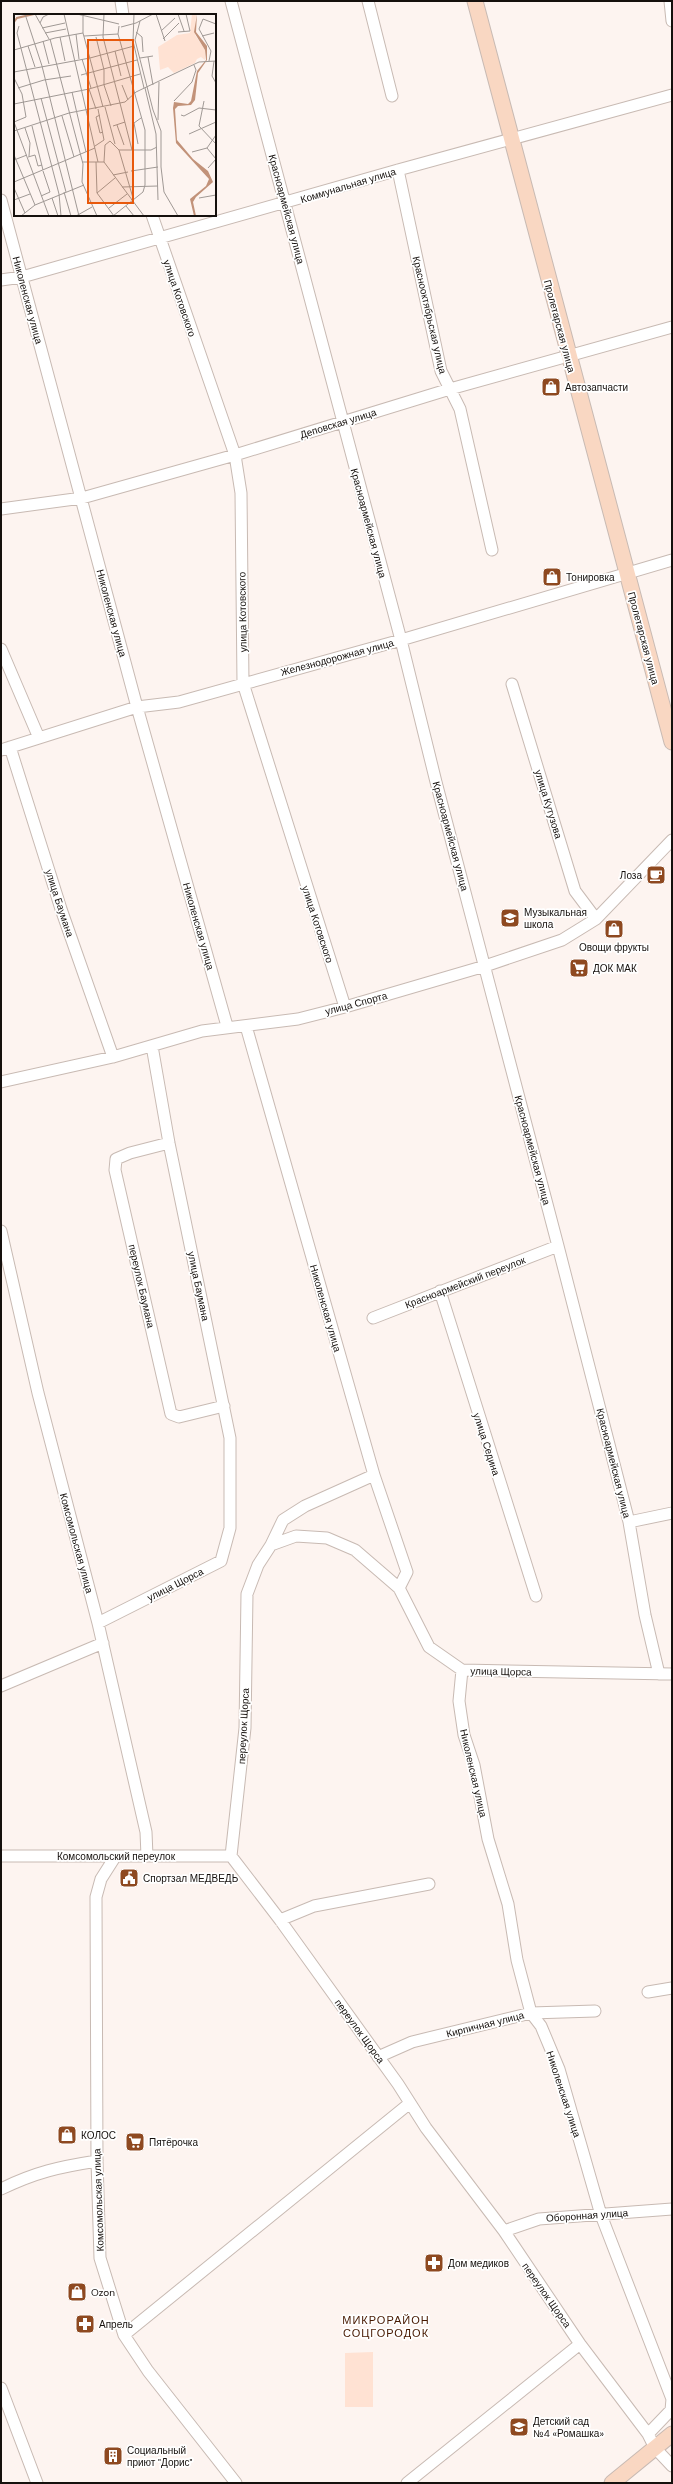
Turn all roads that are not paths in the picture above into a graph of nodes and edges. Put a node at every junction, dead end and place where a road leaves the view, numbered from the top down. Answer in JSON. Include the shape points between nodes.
{"nodes":[{"id":1,"x":121,"y":1,"type":"edge"},
{"id":2,"x":231,"y":1,"type":"edge"},
{"id":3,"x":368,"y":1,"type":"edge"},
{"id":4,"x":475,"y":1,"type":"edge"},
{"id":5,"x":670,"y":1,"type":"edge"},
{"id":6,"x":123,"y":14,"type":"edge"},
{"id":7,"x":672,"y":21,"type":"edge"},
{"id":8,"x":672,"y":95,"type":"edge"},
{"id":9,"x":392,"y":96,"type":"dead end"},
{"id":10,"x":510,"y":141,"type":"junction"},
{"id":11,"x":398,"y":170,"type":"junction"},
{"id":12,"x":1,"y":200,"type":"edge"},
{"id":13,"x":286,"y":204,"type":"junction"},
{"id":14,"x":152,"y":216,"type":"edge"},
{"id":15,"x":159,"y":239,"type":"junction"},
{"id":16,"x":22,"y":278,"type":"junction"},
{"id":17,"x":1,"y":280,"type":"edge"},
{"id":18,"x":672,"y":327,"type":"edge"},
{"id":19,"x":568,"y":356,"type":"junction"},
{"id":20,"x":450,"y":389,"type":"junction"},
{"id":21,"x":342,"y":422,"type":"junction"},
{"id":22,"x":234,"y":455,"type":"junction"},
{"id":23,"x":82,"y":498,"type":"junction"},
{"id":24,"x":1,"y":509,"type":"edge"},
{"id":25,"x":492,"y":550,"type":"dead end"},
{"id":26,"x":672,"y":560,"type":"edge"},
{"id":27,"x":627,"y":574,"type":"junction"},
{"id":28,"x":401,"y":640,"type":"junction"},
{"id":29,"x":1,"y":649,"type":"edge"},
{"id":30,"x":243,"y":682,"type":"junction"},
{"id":31,"x":512,"y":684,"type":"dead end"},
{"id":32,"x":137,"y":707,"type":"junction"},
{"id":33,"x":39,"y":738,"type":"junction"},
{"id":34,"x":672,"y":742,"type":"edge"},
{"id":35,"x":6,"y":748,"type":"edge"},
{"id":36,"x":672,"y":840,"type":"edge"},
{"id":37,"x":596,"y":919,"type":"junction"},
{"id":38,"x":485,"y":966,"type":"junction"},
{"id":39,"x":346,"y":1007,"type":"junction"},
{"id":40,"x":227,"y":1026,"type":"junction"},
{"id":41,"x":246,"y":1026,"type":"junction"},
{"id":42,"x":152,"y":1046,"type":"junction"},
{"id":43,"x":113,"y":1057,"type":"junction"},
{"id":44,"x":1,"y":1082,"type":"edge"},
{"id":45,"x":169,"y":1144,"type":"junction"},
{"id":46,"x":1,"y":1230,"type":"edge"},
{"id":47,"x":558,"y":1246,"type":"junction"},
{"id":48,"x":440,"y":1291,"type":"junction"},
{"id":49,"x":373,"y":1318,"type":"dead end"},
{"id":50,"x":224,"y":1406,"type":"junction"},
{"id":51,"x":374,"y":1475,"type":"junction"},
{"id":52,"x":672,"y":1513,"type":"edge"},
{"id":53,"x":628,"y":1522,"type":"junction"},
{"id":54,"x":230,"y":1528,"type":"joint"},
{"id":55,"x":271,"y":1545,"type":"junction"},
{"id":56,"x":399,"y":1588,"type":"junction"},
{"id":57,"x":536,"y":1596,"type":"dead end"},
{"id":58,"x":98,"y":1623,"type":"junction"},
{"id":59,"x":103,"y":1643,"type":"junction"},
{"id":60,"x":462,"y":1670,"type":"junction"},
{"id":61,"x":659,"y":1674,"type":"junction"},
{"id":62,"x":672,"y":1674,"type":"edge"},
{"id":63,"x":1,"y":1686,"type":"edge"},
{"id":64,"x":1,"y":1856,"type":"edge"},
{"id":65,"x":147,"y":1856,"type":"junction"},
{"id":66,"x":231,"y":1856,"type":"junction"},
{"id":67,"x":115,"y":1857,"type":"junction"},
{"id":68,"x":429,"y":1884,"type":"dead end"},
{"id":69,"x":280,"y":1920,"type":"junction"},
{"id":70,"x":672,"y":1988,"type":"edge"},
{"id":71,"x":648,"y":1992,"type":"dead end"},
{"id":72,"x":595,"y":2011,"type":"dead end"},
{"id":73,"x":531,"y":2013,"type":"junction"},
{"id":74,"x":378,"y":2057,"type":"junction"},
{"id":75,"x":410,"y":2103,"type":"junction"},
{"id":76,"x":97,"y":2161,"type":"junction"},
{"id":77,"x":1,"y":2189,"type":"edge"},
{"id":78,"x":672,"y":2208,"type":"edge"},
{"id":79,"x":601,"y":2215,"type":"junction"},
{"id":80,"x":504,"y":2231,"type":"junction"},
{"id":81,"x":124,"y":2335,"type":"junction"},
{"id":82,"x":580,"y":2344,"type":"junction"},
{"id":83,"x":1,"y":2388,"type":"edge"},
{"id":84,"x":648,"y":2434,"type":"junction"},
{"id":85,"x":672,"y":2434,"type":"edge"},
{"id":86,"x":655,"y":2448,"type":"junction"},
{"id":87,"x":672,"y":2466,"type":"edge"},
{"id":88,"x":37,"y":2483,"type":"edge"},
{"id":89,"x":236,"y":2483,"type":"edge"},
{"id":90,"x":407,"y":2483,"type":"edge"},
{"id":91,"x":612,"y":2483,"type":"edge"}],
"edges":[{"from":1,"to":6,"type":"street"},
{"from":2,"to":13,"type":"street","name":"Красноармейская улица"},
{"from":3,"to":9,"type":"street"},
{"from":4,"to":10,"type":"street","name":"Пролетарская улица"},
{"from":5,"to":7,"type":"street"},
{"from":8,"to":10,"type":"street","name":"Коммунальная улица"},
{"from":10,"to":11,"type":"street","name":"Коммунальная улица"},
{"from":10,"to":19,"type":"street","name":"Пролетарская улица"},
{"from":11,"to":13,"type":"street","name":"Коммунальная улица"},
{"from":11,"to":20,"type":"street","name":"Краснооктябрьская улица","via":[[441,370]]},
{"from":12,"to":16,"type":"street","name":"Николенская улица"},
{"from":13,"to":15,"type":"street","name":"Коммунальная улица"},
{"from":13,"to":21,"type":"street","name":"Красноармейская улица"},
{"from":14,"to":15,"type":"street","name":"улица Котовского"},
{"from":15,"to":16,"type":"street","name":"Коммунальная улица"},
{"from":15,"to":22,"type":"street","name":"улица Котовского"},
{"from":16,"to":17,"type":"street","name":"Коммунальная улица"},
{"from":16,"to":23,"type":"street","name":"Николенская улица"},
{"from":18,"to":19,"type":"street","name":"Деповская улица"},
{"from":19,"to":20,"type":"street","name":"Деповская улица"},
{"from":19,"to":27,"type":"street","name":"Пролетарская улица"},
{"from":20,"to":21,"type":"street","name":"Деповская улица"},
{"from":20,"to":25,"type":"street","name":"Краснооктябрьская улица","via":[[460,409]]},
{"from":21,"to":22,"type":"street","name":"Деповская улица"},
{"from":21,"to":28,"type":"street","name":"Красноармейская улица"},
{"from":22,"to":23,"type":"street","name":"Деповская улица"},
{"from":22,"to":30,"type":"street","name":"улица Котовского","via":[[241,493]]},
{"from":23,"to":24,"type":"street","name":"Деповская улица"},
{"from":23,"to":32,"type":"street","name":"Николенская улица"},
{"from":26,"to":27,"type":"street","name":"Железнодорожная улица"},
{"from":27,"to":28,"type":"street","name":"Железнодорожная улица"},
{"from":27,"to":34,"type":"street","name":"Пролетарская улица"},
{"from":28,"to":30,"type":"street","name":"Железнодорожная улица"},
{"from":28,"to":38,"type":"street","name":"Красноармейская улица"},
{"from":29,"to":33,"type":"street"},
{"from":30,"to":32,"type":"street","name":"Железнодорожная улица","via":[[179,702]]},
{"from":30,"to":39,"type":"street","name":"улица Котовского"},
{"from":31,"to":37,"type":"street","name":"улица Кутузова","via":[[575,891]]},
{"from":32,"to":33,"type":"street","name":"Железнодорожная улица"},
{"from":32,"to":40,"type":"street","name":"Николенская улица"},
{"from":33,"to":35,"type":"street","name":"Железнодорожная улица"},
{"from":35,"to":43,"type":"street","name":"улица Баумана"},
{"from":36,"to":37,"type":"street","name":"улица Спорта"},
{"from":37,"to":38,"type":"street","name":"улица Спорта","via":[[562,940]]},
{"from":38,"to":39,"type":"street","name":"улица Спорта"},
{"from":38,"to":47,"type":"street","name":"Красноармейская улица"},
{"from":39,"to":41,"type":"street","name":"улица Спорта","via":[[298,1019]]},
{"from":40,"to":41,"type":"street","name":"улица Спорта"},
{"from":40,"to":42,"type":"street","name":"улица Спорта","via":[[202,1030]]},
{"from":41,"to":51,"type":"street","name":"Николенская улица"},
{"from":42,"to":43,"type":"street","name":"улица Спорта"},
{"from":42,"to":45,"type":"street","name":"улица Баумана"},
{"from":43,"to":44,"type":"street","name":"улица Спорта"},
{"from":45,"to":50,"type":"street","name":"улица Баумана"},
{"from":45,"to":50,"type":"street","name":"переулок Баумана","via":[[116,1159],[115,1170],[171,1414],[178,1417]]},
{"from":46,"to":58,"type":"street","name":"Комсомольская улица","via":[[38,1394]]},
{"from":47,"to":48,"type":"street","name":"Красноармейский переулок"},
{"from":47,"to":53,"type":"street","name":"Красноармейская улица"},
{"from":48,"to":49,"type":"street","name":"Красноармейский переулок"},
{"from":48,"to":57,"type":"street","name":"улица Седина"},
{"from":50,"to":54,"type":"street","name":"улица Баумана","via":[[230,1438]]},
{"from":51,"to":55,"type":"street","via":[[305,1506],[283,1520]]},
{"from":51,"to":56,"type":"street","name":"Николенская улица","via":[[407,1572]]},
{"from":52,"to":53,"type":"street"},
{"from":53,"to":61,"type":"street","name":"Красноармейская улица","via":[[644,1615]]},
{"from":54,"to":58,"type":"street","name":"улица Щорса","via":[[221,1561]]},
{"from":55,"to":56,"type":"street","name":"улица Щорса","via":[[296,1536],[327,1538],[354,1550]]},
{"from":55,"to":66,"type":"street","name":"переулок Щорса","via":[[258,1565],[247,1594],[245,1728]]},
{"from":56,"to":60,"type":"street","name":"улица Щорса","via":[[429,1647]]},
{"from":58,"to":59,"type":"street","name":"Комсомольская улица"},
{"from":59,"to":63,"type":"street"},
{"from":59,"to":65,"type":"street","name":"Комсомольская улица","via":[[146,1832]]},
{"from":60,"to":61,"type":"street","name":"улица Щорса"},
{"from":60,"to":73,"type":"street","name":"Николенская улица","via":[[459,1701],[464,1735],[474,1765],[488,1839],[508,1904],[517,1960]]},
{"from":61,"to":62,"type":"street","name":"улица Щорса"},
{"from":64,"to":67,"type":"street","name":"Комсомольский переулок"},
{"from":65,"to":66,"type":"street","name":"Комсомольский переулок"},
{"from":65,"to":67,"type":"street","name":"Комсомольский переулок"},
{"from":66,"to":69,"type":"street","name":"переулок Щорса"},
{"from":67,"to":76,"type":"street","name":"Комсомольская улица","via":[[101,1879],[96,1897]]},
{"from":68,"to":69,"type":"street","via":[[314,1906]]},
{"from":69,"to":74,"type":"street","name":"переулок Щорса"},
{"from":70,"to":71,"type":"street"},
{"from":72,"to":73,"type":"street","name":"Кирпичная улица"},
{"from":73,"to":74,"type":"street","name":"Кирпичная улица","via":[[412,2042]]},
{"from":73,"to":79,"type":"street","name":"Николенская улица","via":[[541,2026],[559,2069]]},
{"from":74,"to":75,"type":"street","name":"переулок Щорса"},
{"from":75,"to":80,"type":"street","name":"переулок Щорса"},
{"from":75,"to":81,"type":"street"},
{"from":76,"to":77,"type":"street","via":[[54,2167]]},
{"from":76,"to":81,"type":"street","name":"Комсомольская улица","via":[[100,2258]]},
{"from":78,"to":79,"type":"street","name":"Оборонная улица"},
{"from":79,"to":80,"type":"street","name":"Оборонная улица","via":[[539,2219]]},
{"from":79,"to":84,"type":"street","name":"Николенская улица","via":[[672,2399],[671,2410]]},
{"from":80,"to":82,"type":"street","name":"переулок Щорса"},
{"from":81,"to":89,"type":"street","name":"Комсомольская улица","via":[[148,2371]]},
{"from":82,"to":84,"type":"street","name":"переулок Щорса"},
{"from":82,"to":90,"type":"street"},
{"from":83,"to":88,"type":"street"},
{"from":84,"to":86,"type":"street","name":"переулок Щорса"},
{"from":85,"to":86,"type":"street"},
{"from":86,"to":87,"type":"street"},
{"from":86,"to":91,"type":"street"}]}
